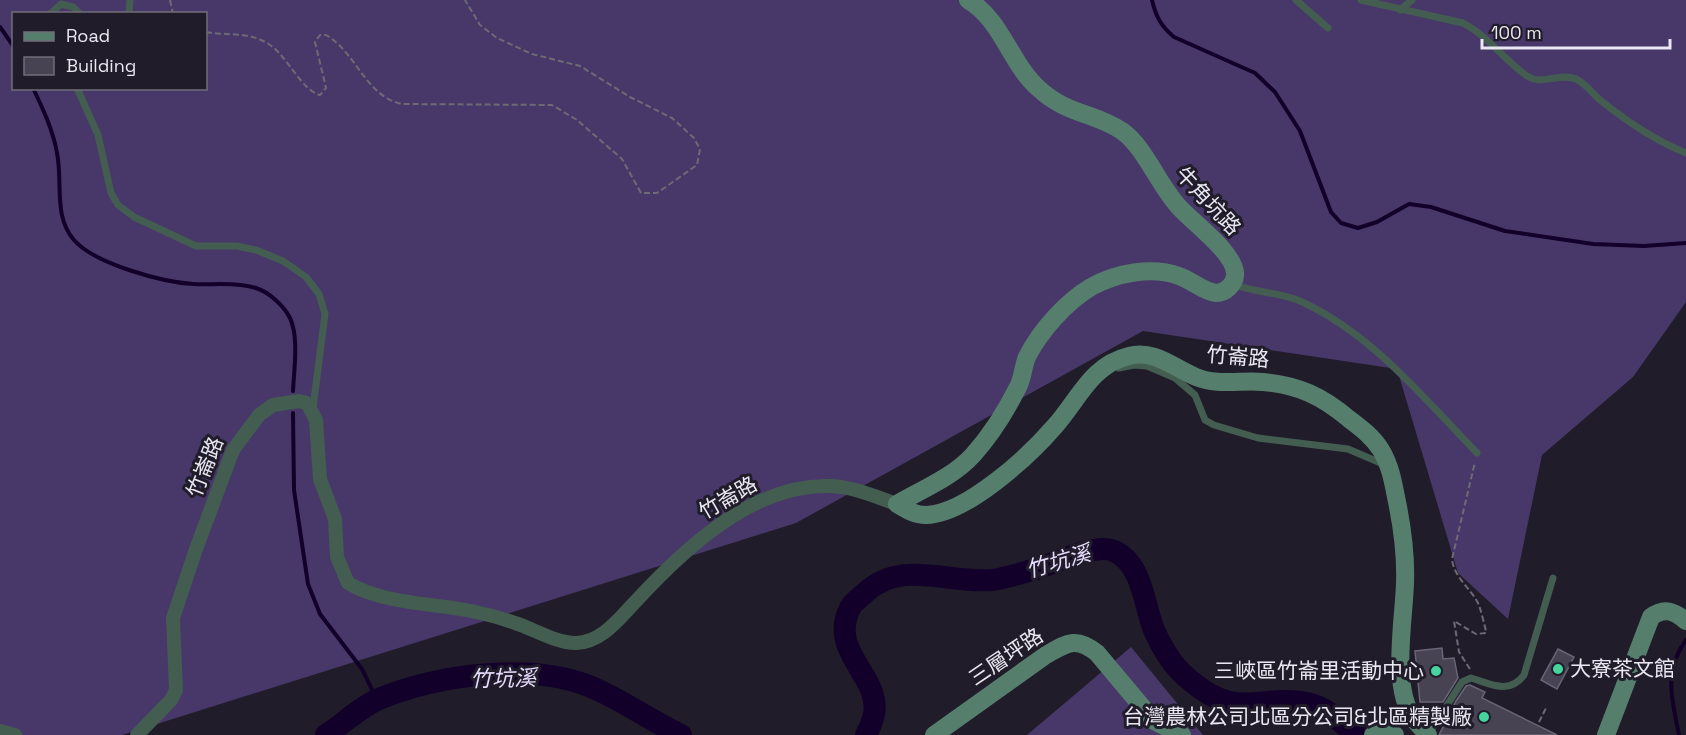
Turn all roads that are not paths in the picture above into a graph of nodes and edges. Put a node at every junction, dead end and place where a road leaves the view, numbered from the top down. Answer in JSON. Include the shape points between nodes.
{"nodes":[{"id":1,"x":1296,"y":0,"type":"edge"},
{"id":2,"x":1361,"y":0,"type":"edge"},
{"id":3,"x":1412,"y":0,"type":"edge"},
{"id":4,"x":972,"y":2,"type":"edge"},
{"id":5,"x":1400,"y":10,"type":"junction"},
{"id":6,"x":52,"y":12,"type":"edge"},
{"id":7,"x":78,"y":12,"type":"edge"},
{"id":8,"x":1328,"y":28,"type":"dead end"},
{"id":9,"x":78,"y":90,"type":"edge"},
{"id":10,"x":1686,"y":153,"type":"edge"},
{"id":11,"x":1232,"y":284,"type":"junction"},
{"id":12,"x":1087,"y":383,"type":"junction"},
{"id":13,"x":313,"y":410,"type":"junction"},
{"id":14,"x":1477,"y":453,"type":"road end"},
{"id":15,"x":1390,"y":469,"type":"junction"},
{"id":16,"x":897,"y":504,"type":"junction"},
{"id":17,"x":1553,"y":578,"type":"dead end"},
{"id":18,"x":1681,"y":617,"type":"edge"},
{"id":19,"x":0,"y":731,"type":"edge"},
{"id":20,"x":15,"y":735,"type":"edge"},
{"id":21,"x":137,"y":735,"type":"edge"},
{"id":22,"x":934,"y":735,"type":"edge"},
{"id":23,"x":1182,"y":735,"type":"edge"},
{"id":24,"x":1373,"y":735,"type":"edge"},
{"id":25,"x":1395,"y":735,"type":"edge"},
{"id":26,"x":1428,"y":735,"type":"edge"},
{"id":27,"x":1606,"y":735,"type":"edge"}],
"edges":[{"from":1,"to":8,"type":"lane"},
{"from":2,"to":5,"type":"lane"},
{"from":3,"to":5,"type":"lane"},
{"from":4,"to":11,"type":"street","name":"牛角坑路","via":[[989,17],[1036,86],[1054,102],[1124,132],[1137,146],[1178,206],[1234,264]]},
{"from":5,"to":10,"type":"lane","via":[[1463,23],[1535,80],[1577,79],[1606,105]]},
{"from":6,"to":7,"type":"lane","via":[[60,4]]},
{"from":9,"to":13,"type":"lane","via":[[98,135],[111,193],[118,205],[134,217],[196,246],[237,246],[283,261],[306,277],[320,294],[325,314]]},
{"from":11,"to":14,"type":"lane","via":[[1297,300],[1361,339],[1398,371]]},
{"from":11,"to":16,"type":"street","via":[[1226,291],[1216,293],[1161,272],[1109,278],[1089,289],[1038,338],[1007,408],[973,455],[958,470]]},
{"from":12,"to":15,"type":"lane","via":[[1122,367],[1147,366],[1187,387],[1199,400],[1209,423],[1258,438],[1348,449]]},
{"from":12,"to":15,"type":"street","name":"竹崙路","via":[[1107,365],[1129,355],[1147,354],[1213,382],[1289,384],[1331,404],[1373,439]]},
{"from":12,"to":16,"type":"street","name":"竹崙路","via":[[1033,450],[981,491],[949,509],[928,515]]},
{"from":13,"to":16,"type":"street","name":"竹崙路","via":[[320,479],[334,519],[337,557],[348,583],[373,594],[490,615],[562,641],[577,643],[607,631],[707,535],[778,494],[811,486],[834,486]]},
{"from":13,"to":21,"type":"street","name":"竹崙路","via":[[299,401],[273,405],[259,416],[233,450],[173,618],[176,690]]},
{"from":15,"to":26,"type":"street","name":"竹崙路","via":[[1405,560],[1401,670],[1412,716]]},
{"from":17,"to":26,"type":"lane","via":[[1524,675],[1517,684],[1506,688],[1471,678],[1462,682]]},
{"from":18,"to":27,"type":"street","via":[[1659,611],[1651,617]]},
{"from":19,"to":20,"type":"street"},
{"from":22,"to":23,"type":"street","name":"三層坪路","via":[[1046,655],[1077,642],[1097,653],[1154,721]]},
{"from":24,"to":25,"type":"street"}]}
